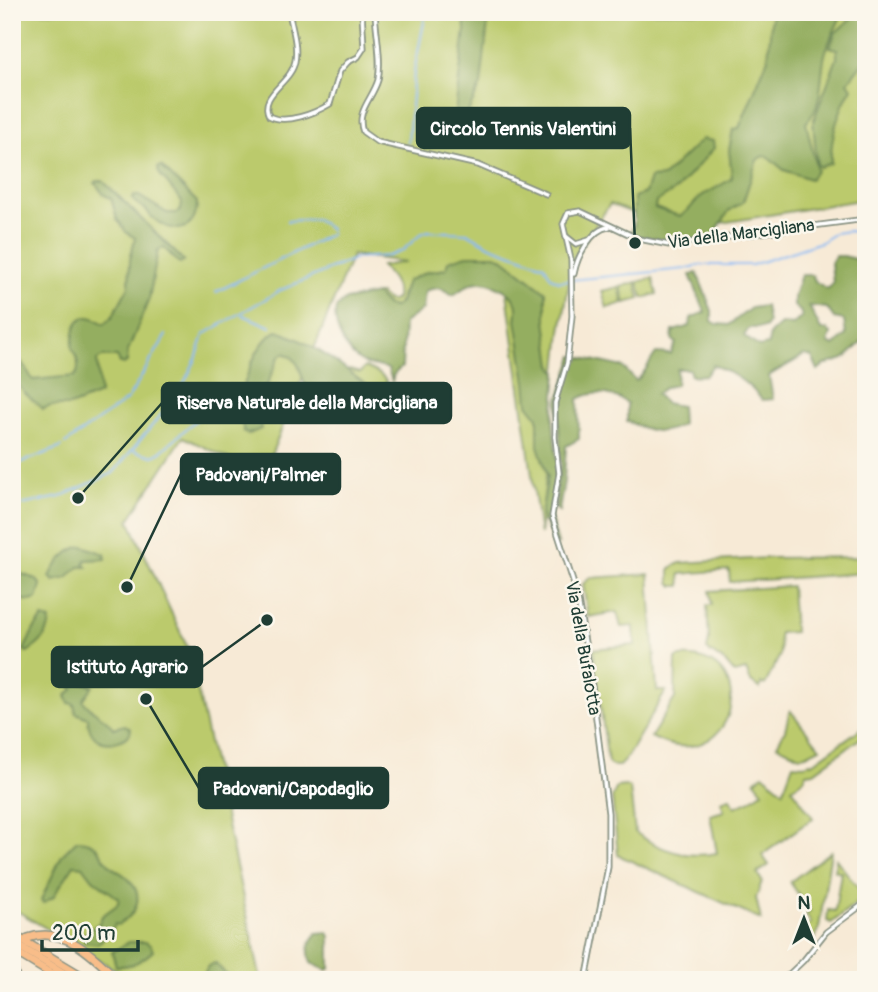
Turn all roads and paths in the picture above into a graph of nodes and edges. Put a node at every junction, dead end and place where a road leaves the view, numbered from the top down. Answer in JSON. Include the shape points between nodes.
{"nodes":[{"id":1,"x":289,"y":12,"type":"edge"},
{"id":2,"x":362,"y":12,"type":"edge"},
{"id":3,"x":374,"y":12,"type":"edge"},
{"id":4,"x":546,"y":194,"type":"dead end"},
{"id":5,"x":590,"y":216,"type":"junction"},
{"id":6,"x":866,"y":219,"type":"edge"},
{"id":7,"x":614,"y":228,"type":"junction"},
{"id":8,"x":565,"y":234,"type":"junction"},
{"id":9,"x":593,"y":237,"type":"junction"},
{"id":10,"x":573,"y":279,"type":"junction"},
{"id":11,"x":866,"y":902,"type":"edge"},
{"id":12,"x":12,"y":934,"type":"edge"},
{"id":13,"x":28,"y":938,"type":"dead end"},
{"id":14,"x":12,"y":942,"type":"edge"},
{"id":15,"x":12,"y":953,"type":"edge"},
{"id":16,"x":12,"y":960,"type":"edge"},
{"id":17,"x":117,"y":979,"type":"edge"},
{"id":18,"x":16,"y":980,"type":"edge"},
{"id":19,"x":54,"y":980,"type":"edge"},
{"id":20,"x":61,"y":980,"type":"edge"},
{"id":21,"x":75,"y":980,"type":"edge"},
{"id":22,"x":89,"y":980,"type":"edge"},
{"id":23,"x":586,"y":980,"type":"edge"},
{"id":24,"x":783,"y":980,"type":"edge"}],
"edges":[{"from":1,"to":2,"type":"street","via":[[295,61],[289,78],[266,104],[269,116],[277,120],[330,104],[340,71],[364,48]]},
{"from":3,"to":4,"type":"street","via":[[379,71],[361,115],[363,132],[377,142],[478,165]]},
{"from":5,"to":7,"type":"street","name":"Via della Marcigliana"},
{"from":5,"to":8,"type":"street","name":"Via della Marcigliana","via":[[570,212],[564,217]]},
{"from":5,"to":9,"type":"street","via":[[597,226]]},
{"from":6,"to":7,"type":"street","name":"Via della Marcigliana","via":[[673,245],[646,241]]},
{"from":7,"to":9,"type":"street","via":[[603,228]]},
{"from":8,"to":9,"type":"street","via":[[576,244]]},
{"from":8,"to":10,"type":"street","name":"Via della Bufalotta"},
{"from":9,"to":10,"type":"street","name":"Via della Bufalotta","via":[[578,260]]},
{"from":10,"to":23,"type":"street","name":"Via della Bufalotta","via":[[568,358],[555,403],[559,473],[552,518],[577,594],[608,813],[608,867]]},
{"from":11,"to":24,"type":"street","via":[[827,932]]},
{"from":12,"to":22,"type":"highway"},
{"from":13,"to":17,"type":"highway","via":[[45,935],[68,940]]},
{"from":14,"to":21,"type":"highway"},
{"from":15,"to":19,"type":"highway"},
{"from":15,"to":20,"type":"highway"},
{"from":16,"to":18,"type":"highway"}]}
